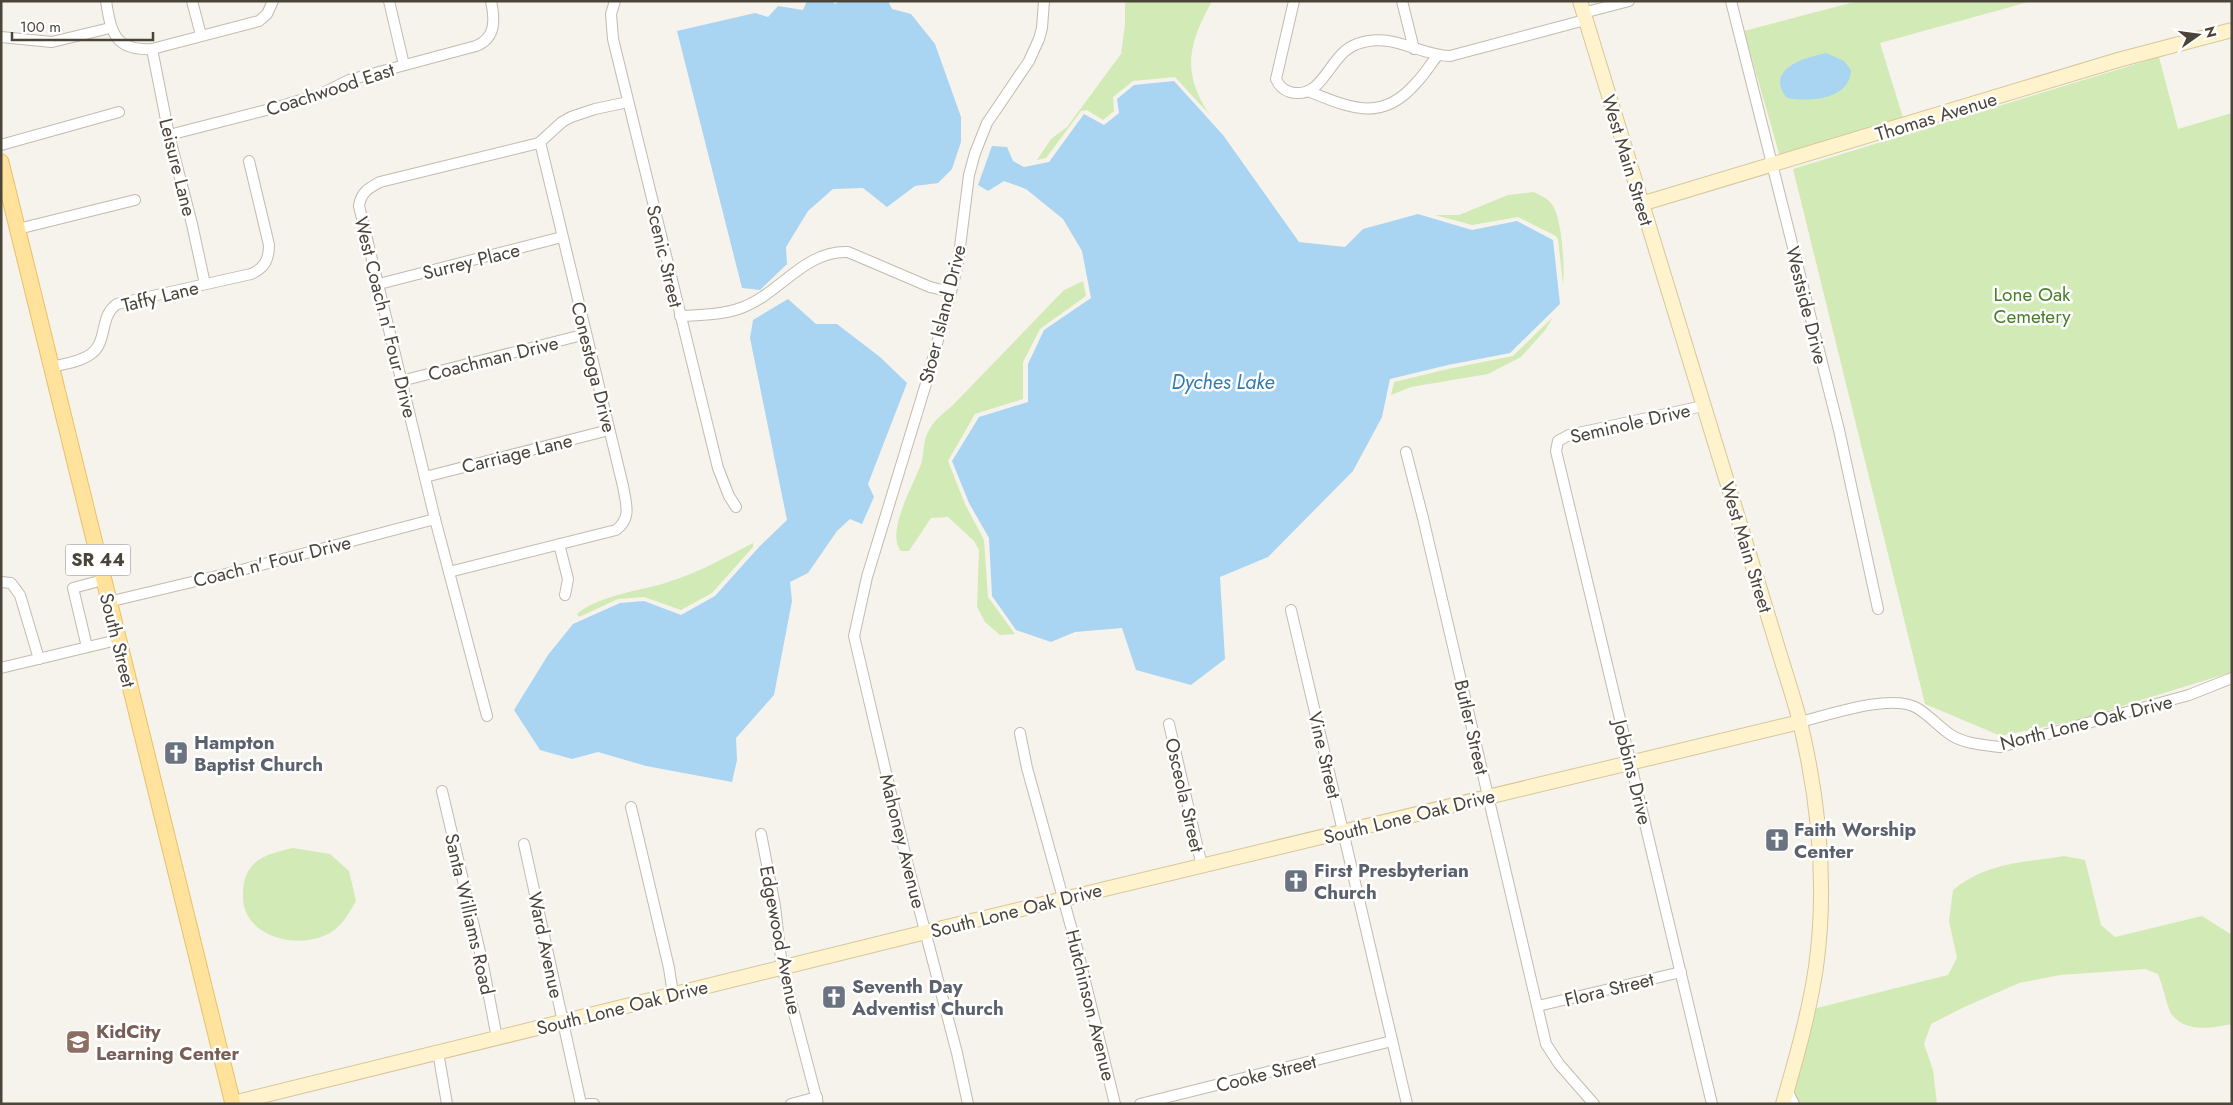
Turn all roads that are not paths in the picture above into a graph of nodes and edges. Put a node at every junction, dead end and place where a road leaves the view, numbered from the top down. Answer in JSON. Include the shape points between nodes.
{"nodes":[{"id":1,"x":106,"y":1,"type":"edge"},
{"id":2,"x":192,"y":1,"type":"edge"},
{"id":3,"x":273,"y":1,"type":"edge"},
{"id":4,"x":389,"y":1,"type":"edge"},
{"id":5,"x":492,"y":1,"type":"edge"},
{"id":6,"x":615,"y":1,"type":"edge"},
{"id":7,"x":1044,"y":1,"type":"edge"},
{"id":8,"x":1294,"y":1,"type":"edge"},
{"id":9,"x":1402,"y":1,"type":"edge"},
{"id":10,"x":1628,"y":1,"type":"edge"},
{"id":11,"x":1731,"y":1,"type":"edge"},
{"id":12,"x":1583,"y":11,"type":"edge"},
{"id":13,"x":110,"y":28,"type":"junction"},
{"id":14,"x":2232,"y":30,"type":"edge"},
{"id":15,"x":201,"y":35,"type":"junction"},
{"id":16,"x":1,"y":37,"type":"edge"},
{"id":17,"x":152,"y":49,"type":"junction"},
{"id":18,"x":1414,"y":49,"type":"junction"},
{"id":19,"x":1438,"y":56,"type":"junction"},
{"id":20,"x":404,"y":65,"type":"junction"},
{"id":21,"x":1308,"y":91,"type":"junction"},
{"id":22,"x":628,"y":102,"type":"junction"},
{"id":23,"x":120,"y":112,"type":"dead end"},
{"id":24,"x":169,"y":135,"type":"junction"},
{"id":25,"x":540,"y":142,"type":"junction"},
{"id":26,"x":1,"y":145,"type":"edge"},
{"id":27,"x":249,"y":161,"type":"dead end"},
{"id":28,"x":1,"y":162,"type":"edge"},
{"id":29,"x":1773,"y":166,"type":"junction"},
{"id":30,"x":136,"y":200,"type":"dead end"},
{"id":31,"x":1641,"y":204,"type":"junction"},
{"id":32,"x":18,"y":229,"type":"junction"},
{"id":33,"x":562,"y":237,"type":"junction"},
{"id":34,"x":205,"y":284,"type":"junction"},
{"id":35,"x":379,"y":284,"type":"junction"},
{"id":36,"x":951,"y":292,"type":"junction"},
{"id":37,"x":680,"y":316,"type":"junction"},
{"id":38,"x":586,"y":334,"type":"junction"},
{"id":39,"x":51,"y":367,"type":"junction"},
{"id":40,"x":401,"y":381,"type":"junction"},
{"id":41,"x":1703,"y":406,"type":"junction"},
{"id":42,"x":609,"y":430,"type":"junction"},
{"id":43,"x":1558,"y":441,"type":"joint"},
{"id":44,"x":1406,"y":452,"type":"dead end"},
{"id":45,"x":425,"y":477,"type":"junction"},
{"id":46,"x":736,"y":506,"type":"dead end"},
{"id":47,"x":435,"y":519,"type":"junction"},
{"id":48,"x":559,"y":544,"type":"junction"},
{"id":49,"x":449,"y":572,"type":"junction"},
{"id":50,"x":103,"y":580,"type":"junction"},
{"id":51,"x":1,"y":582,"type":"edge"},
{"id":52,"x":565,"y":595,"type":"dead end"},
{"id":53,"x":108,"y":602,"type":"junction"},
{"id":54,"x":1878,"y":609,"type":"dead end"},
{"id":55,"x":1291,"y":610,"type":"dead end"},
{"id":56,"x":854,"y":636,"type":"joint"},
{"id":57,"x":117,"y":640,"type":"junction"},
{"id":58,"x":88,"y":647,"type":"junction"},
{"id":59,"x":39,"y":659,"type":"junction"},
{"id":60,"x":1,"y":668,"type":"edge"},
{"id":61,"x":2232,"y":678,"type":"edge"},
{"id":62,"x":487,"y":716,"type":"dead end"},
{"id":63,"x":1800,"y":722,"type":"junction"},
{"id":64,"x":1169,"y":724,"type":"dead end"},
{"id":65,"x":1020,"y":733,"type":"dead end"},
{"id":66,"x":1631,"y":762,"type":"junction"},
{"id":67,"x":442,"y":791,"type":"dead end"},
{"id":68,"x":1488,"y":797,"type":"junction"},
{"id":69,"x":631,"y":807,"type":"dead end"},
{"id":70,"x":1342,"y":832,"type":"junction"},
{"id":71,"x":761,"y":834,"type":"dead end"},
{"id":72,"x":524,"y":844,"type":"dead end"},
{"id":73,"x":1202,"y":866,"type":"junction"},
{"id":74,"x":1064,"y":899,"type":"junction"},
{"id":75,"x":926,"y":932,"type":"junction"},
{"id":76,"x":782,"y":967,"type":"junction"},
{"id":77,"x":1681,"y":972,"type":"junction"},
{"id":78,"x":674,"y":994,"type":"junction"},
{"id":79,"x":1538,"y":1006,"type":"junction"},
{"id":80,"x":562,"y":1022,"type":"junction"},
{"id":81,"x":497,"y":1038,"type":"junction"},
{"id":82,"x":1392,"y":1041,"type":"junction"},
{"id":83,"x":438,"y":1052,"type":"junction"},
{"id":84,"x":1785,"y":1097,"type":"edge"},
{"id":85,"x":818,"y":1101,"type":"edge"},
{"id":86,"x":233,"y":1103,"type":"edge"},
{"id":87,"x":447,"y":1104,"type":"edge"},
{"id":88,"x":581,"y":1104,"type":"edge"},
{"id":89,"x":588,"y":1104,"type":"edge"},
{"id":90,"x":594,"y":1104,"type":"edge"},
{"id":91,"x":790,"y":1104,"type":"edge"},
{"id":92,"x":968,"y":1104,"type":"edge"},
{"id":93,"x":1115,"y":1104,"type":"edge"},
{"id":94,"x":1140,"y":1104,"type":"edge"},
{"id":95,"x":1407,"y":1104,"type":"edge"},
{"id":96,"x":1594,"y":1104,"type":"edge"},
{"id":97,"x":1712,"y":1104,"type":"edge"},
{"id":98,"x":1794,"y":1104,"type":"edge"}],
"edges":[{"from":1,"to":13,"type":"street"},
{"from":2,"to":15,"type":"street"},
{"from":3,"to":15,"type":"street","via":[[263,19]]},
{"from":4,"to":20,"type":"street"},
{"from":5,"to":20,"type":"street","name":"Coachwood East","via":[[494,24],[488,39],[456,53]]},
{"from":6,"to":22,"type":"street","name":"Scenic Street","via":[[611,14],[613,39]]},
{"from":7,"to":36,"type":"street","name":"Stoer Island Drive","via":[[1039,39],[1029,61],[987,123],[975,153]]},
{"from":8,"to":21,"type":"street","via":[[1276,80],[1289,92]]},
{"from":9,"to":18,"type":"street"},
{"from":10,"to":12,"type":"street"},
{"from":11,"to":29,"type":"street","name":"Westside Drive"},
{"from":12,"to":19,"type":"street","via":[[1450,56]]},
{"from":12,"to":31,"type":"street","name":"West Main Street"},
{"from":13,"to":16,"type":"street","via":[[52,42]]},
{"from":13,"to":17,"type":"street","via":[[124,44],[141,50]]},
{"from":14,"to":29,"type":"street","name":"Thomas Avenue","via":[[2118,60]]},
{"from":15,"to":17,"type":"street"},
{"from":17,"to":24,"type":"street","name":"Leisure Lane"},
{"from":18,"to":19,"type":"street"},
{"from":18,"to":21,"type":"street","via":[[1388,40],[1357,44],[1340,55],[1323,80]]},
{"from":19,"to":21,"type":"street","via":[[1406,94],[1385,107],[1366,110]]},
{"from":20,"to":24,"type":"street","name":"Coachwood East","via":[[349,80],[321,94],[274,108]]},
{"from":22,"to":25,"type":"street","name":"West Coach n' Four Drive","via":[[571,117]]},
{"from":22,"to":37,"type":"street","name":"Scenic Street"},
{"from":23,"to":26,"type":"street"},
{"from":24,"to":34,"type":"street","name":"Leisure Lane"},
{"from":25,"to":33,"type":"street","name":"Conestoga Drive"},
{"from":25,"to":35,"type":"street","name":"West Coach n' Four Drive","via":[[380,182],[369,188],[362,195],[359,206]]},
{"from":27,"to":34,"type":"street","name":"Taffy Lane","via":[[269,245],[267,262],[252,274]]},
{"from":28,"to":32,"type":"main road","name":"South Street","number":"SR 44"},
{"from":29,"to":31,"type":"street","name":"Thomas Avenue"},
{"from":29,"to":54,"type":"street","name":"Westside Drive","via":[[1839,430]]},
{"from":30,"to":32,"type":"street"},
{"from":31,"to":41,"type":"street","name":"West Main Street"},
{"from":32,"to":39,"type":"main road","name":"South Street","number":"SR 44"},
{"from":33,"to":35,"type":"street","name":"Surrey Place"},
{"from":33,"to":38,"type":"street","name":"Conestoga Drive"},
{"from":34,"to":39,"type":"street","name":"Taffy Lane","via":[[117,304],[107,314],[93,353]]},
{"from":35,"to":40,"type":"street","name":"West Coach n' Four Drive"},
{"from":36,"to":37,"type":"street","via":[[930,287],[848,252],[837,251],[816,258],[741,308]]},
{"from":36,"to":56,"type":"street","name":"Stoer Island Drive","via":[[867,576]]},
{"from":37,"to":46,"type":"street","name":"Scenic Street","via":[[718,468],[728,496]]},
{"from":38,"to":40,"type":"street","name":"Coachman Drive"},
{"from":38,"to":42,"type":"street","name":"Conestoga Drive"},
{"from":39,"to":50,"type":"main road","name":"South Street","number":"SR 44"},
{"from":40,"to":45,"type":"street","name":"West Coach n' Four Drive"},
{"from":41,"to":43,"type":"street","name":"Seminole Drive","via":[[1569,435]]},
{"from":41,"to":63,"type":"street","name":"West Main Street"},
{"from":42,"to":45,"type":"street","name":"Carriage Lane"},
{"from":42,"to":48,"type":"street","name":"Conestoga Drive","via":[[628,509],[626,520],[616,530]]},
{"from":43,"to":66,"type":"street","name":"Jobbins Drive","via":[[1556,451]]},
{"from":44,"to":68,"type":"street","name":"Butler Street"},
{"from":45,"to":47,"type":"street","name":"West Coach n' Four Drive"},
{"from":47,"to":49,"type":"street","name":"West Coach n' Four Drive"},
{"from":47,"to":53,"type":"street","name":"Coach n' Four Drive"},
{"from":48,"to":49,"type":"street","name":"Conestoga Drive"},
{"from":48,"to":52,"type":"street","via":[[568,580]]},
{"from":49,"to":62,"type":"street","name":"West Coach n' Four Drive"},
{"from":50,"to":53,"type":"main road","name":"South Street","number":"SR 44"},
{"from":50,"to":58,"type":"street","via":[[73,588]]},
{"from":51,"to":59,"type":"street","via":[[11,583],[20,595]]},
{"from":53,"to":57,"type":"main road","name":"South Street","number":"SR 44"},
{"from":55,"to":70,"type":"street","name":"Vine Street"},
{"from":56,"to":75,"type":"street","name":"Mahoney Avenue","via":[[902,844]]},
{"from":57,"to":58,"type":"street"},
{"from":57,"to":86,"type":"main road","name":"South Street","number":"SR 44"},
{"from":58,"to":59,"type":"street"},
{"from":59,"to":60,"type":"street"},
{"from":61,"to":63,"type":"street","name":"North Lone Oak Drive","via":[[2189,695],[2000,747],[1953,736],[1917,708],[1905,704],[1876,704]]},
{"from":63,"to":66,"type":"street","name":"South Lone Oak Drive"},
{"from":63,"to":84,"type":"street","name":"West Main Street","via":[[1820,849],[1821,906],[1810,1000]]},
{"from":64,"to":73,"type":"street","name":"Osceola Street"},
{"from":65,"to":74,"type":"street","name":"Hutchinson Avenue"},
{"from":66,"to":68,"type":"street","name":"South Lone Oak Drive"},
{"from":66,"to":77,"type":"street","name":"Jobbins Drive"},
{"from":67,"to":81,"type":"street","name":"Santa Williams Road"},
{"from":68,"to":70,"type":"street","name":"South Lone Oak Drive"},
{"from":68,"to":79,"type":"street","name":"Butler Street"},
{"from":69,"to":78,"type":"street"},
{"from":70,"to":73,"type":"street","name":"South Lone Oak Drive"},
{"from":70,"to":82,"type":"street","name":"Vine Street"},
{"from":71,"to":76,"type":"street","name":"Edgewood Avenue","via":[[775,906]]},
{"from":72,"to":80,"type":"street","name":"Ward Avenue"},
{"from":73,"to":74,"type":"street","name":"South Lone Oak Drive"},
{"from":74,"to":75,"type":"street","name":"South Lone Oak Drive"},
{"from":74,"to":93,"type":"street","name":"Hutchinson Avenue"},
{"from":75,"to":76,"type":"street","name":"South Lone Oak Drive"},
{"from":75,"to":92,"type":"street","name":"Mahoney Avenue"},
{"from":76,"to":78,"type":"street","name":"South Lone Oak Drive"},
{"from":76,"to":85,"type":"street","name":"Edgewood Avenue"},
{"from":77,"to":79,"type":"street","name":"Flora Street"},
{"from":77,"to":97,"type":"street","name":"Jobbins Drive"},
{"from":78,"to":80,"type":"street","name":"South Lone Oak Drive"},
{"from":79,"to":96,"type":"street","name":"Butler Street","via":[[1550,1052]]},
{"from":80,"to":81,"type":"street","name":"South Lone Oak Drive"},
{"from":80,"to":88,"type":"street","name":"Ward Avenue"},
{"from":81,"to":83,"type":"street","name":"South Lone Oak Drive"},
{"from":82,"to":94,"type":"street","name":"Cooke Street"},
{"from":82,"to":95,"type":"street","name":"Vine Street"},
{"from":83,"to":86,"type":"street","name":"South Lone Oak Drive"},
{"from":83,"to":87,"type":"street"},
{"from":84,"to":98,"type":"street"},
{"from":85,"to":91,"type":"street"},
{"from":89,"to":90,"type":"street"}]}
